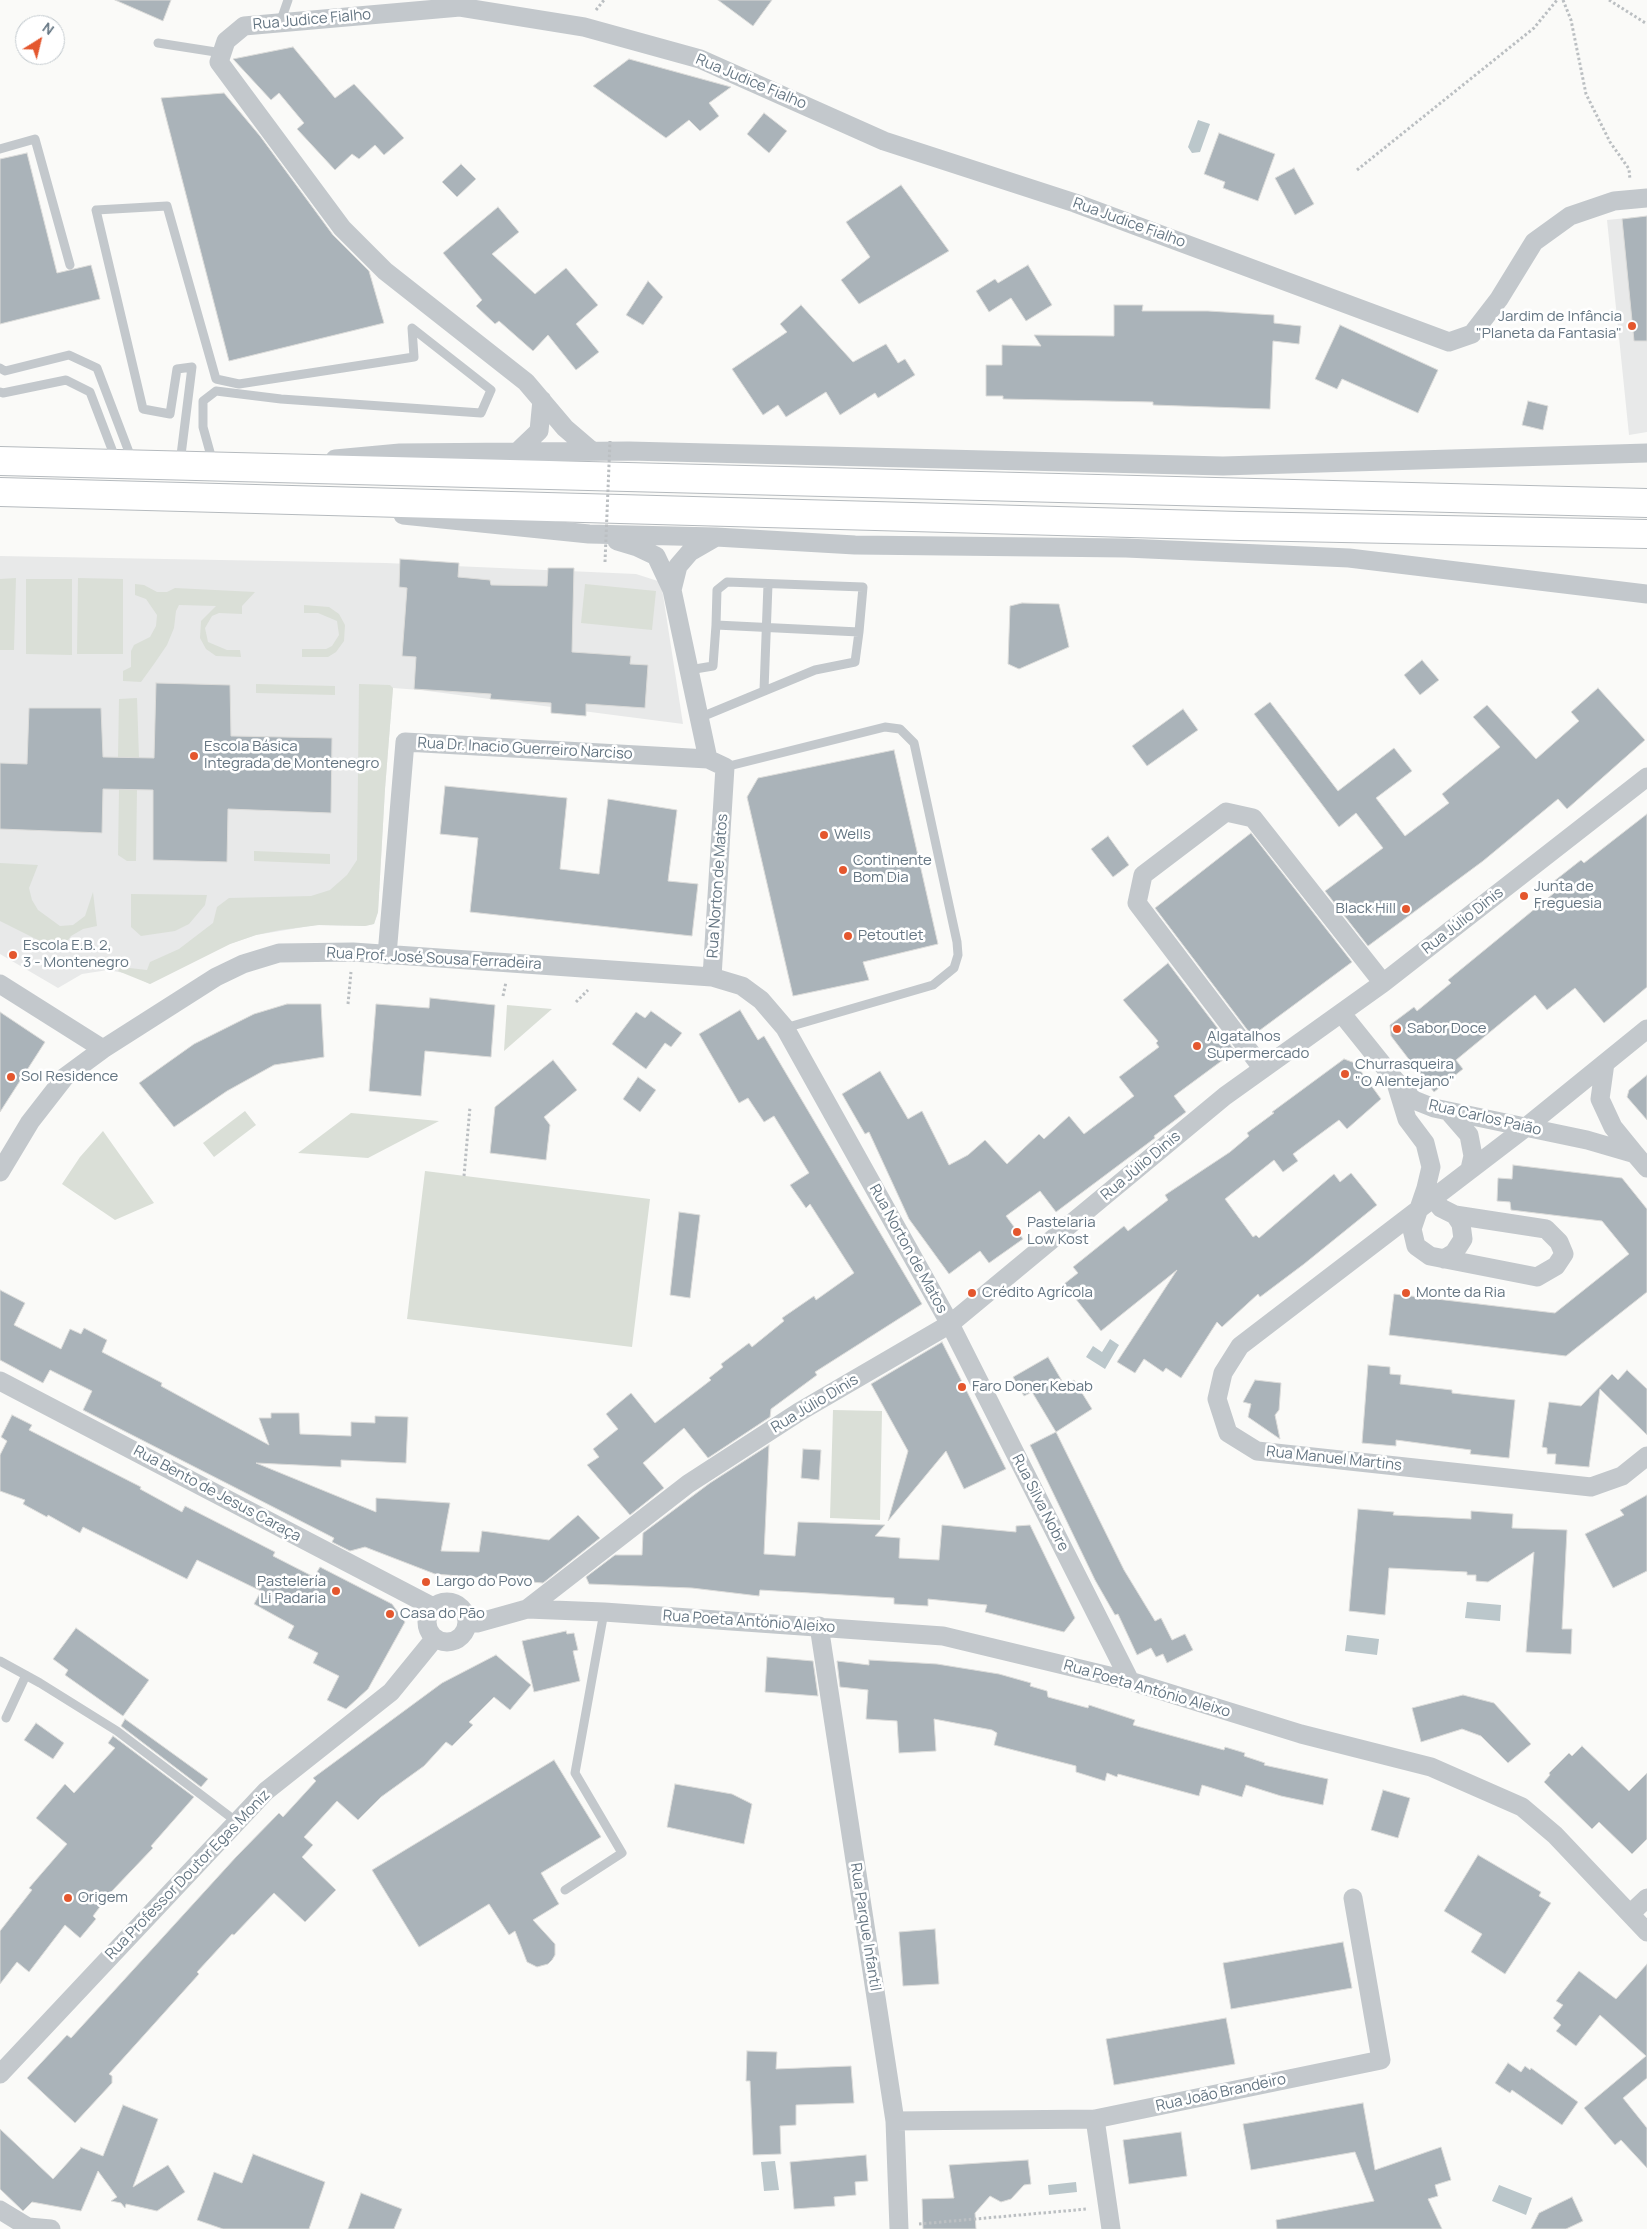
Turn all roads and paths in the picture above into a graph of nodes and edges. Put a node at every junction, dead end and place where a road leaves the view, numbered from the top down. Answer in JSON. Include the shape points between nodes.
{"nodes":[{"id":1,"x":288,"y":0,"type":"edge"},
{"id":2,"x":1557,"y":0,"type":"edge"},
{"id":3,"x":1563,"y":0,"type":"edge"},
{"id":4,"x":1609,"y":0,"type":"edge"},
{"id":5,"x":280,"y":23,"type":"junction"},
{"id":6,"x":1647,"y":24,"type":"edge"},
{"id":7,"x":158,"y":43,"type":"dead end"},
{"id":8,"x":222,"y":53,"type":"junction"},
{"id":9,"x":0,"y":149,"type":"edge"},
{"id":10,"x":1358,"y":170,"type":"dead end"},
{"id":11,"x":1639,"y":199,"type":"edge"},
{"id":12,"x":70,"y":265,"type":"dead end"},
{"id":13,"x":0,"y":368,"type":"edge"},
{"id":14,"x":0,"y":392,"type":"edge"},
{"id":15,"x":542,"y":400,"type":"junction"},
{"id":16,"x":610,"y":441,"type":"dead end"},
{"id":17,"x":517,"y":452,"type":"junction"},
{"id":18,"x":592,"y":452,"type":"junction"},
{"id":19,"x":1647,"y":454,"type":"edge"},
{"id":20,"x":0,"y":462,"type":"edge"},
{"id":21,"x":126,"y":465,"type":"junction"},
{"id":22,"x":180,"y":466,"type":"junction"},
{"id":23,"x":225,"y":468,"type":"junction"},
{"id":24,"x":0,"y":492,"type":"edge"},
{"id":25,"x":240,"y":498,"type":"junction"},
{"id":26,"x":1647,"y":503,"type":"edge"},
{"id":27,"x":589,"y":534,"type":"junction"},
{"id":28,"x":1647,"y":534,"type":"edge"},
{"id":29,"x":716,"y":537,"type":"junction"},
{"id":30,"x":604,"y":562,"type":"dead end"},
{"id":31,"x":768,"y":584,"type":"junction"},
{"id":32,"x":672,"y":590,"type":"junction"},
{"id":33,"x":1647,"y":594,"type":"edge"},
{"id":34,"x":716,"y":624,"type":"junction"},
{"id":35,"x":766,"y":626,"type":"junction"},
{"id":36,"x":859,"y":632,"type":"junction"},
{"id":37,"x":689,"y":670,"type":"junction"},
{"id":38,"x":764,"y":690,"type":"junction"},
{"id":39,"x":699,"y":718,"type":"junction"},
{"id":40,"x":708,"y":759,"type":"junction"},
{"id":41,"x":726,"y":768,"type":"junction"},
{"id":42,"x":1647,"y":777,"type":"edge"},
{"id":43,"x":353,"y":952,"type":"junction"},
{"id":44,"x":387,"y":955,"type":"junction"},
{"id":45,"x":712,"y":977,"type":"junction"},
{"id":46,"x":1383,"y":983,"type":"junction"},
{"id":47,"x":0,"y":984,"type":"edge"},
{"id":48,"x":348,"y":1004,"type":"dead end"},
{"id":49,"x":1342,"y":1014,"type":"junction"},
{"id":50,"x":785,"y":1028,"type":"junction"},
{"id":51,"x":1647,"y":1029,"type":"edge"},
{"id":52,"x":103,"y":1049,"type":"junction"},
{"id":53,"x":1605,"y":1063,"type":"junction"},
{"id":54,"x":1263,"y":1069,"type":"junction"},
{"id":55,"x":1395,"y":1080,"type":"junction"},
{"id":56,"x":470,"y":1107,"type":"dead end"},
{"id":57,"x":1449,"y":1112,"type":"junction"},
{"id":58,"x":1525,"y":1128,"type":"junction"},
{"id":59,"x":1641,"y":1161,"type":"edge"},
{"id":60,"x":1470,"y":1170,"type":"junction"},
{"id":61,"x":0,"y":1172,"type":"edge"},
{"id":62,"x":464,"y":1176,"type":"dead end"},
{"id":63,"x":1433,"y":1198,"type":"junction"},
{"id":64,"x":1417,"y":1211,"type":"junction"},
{"id":65,"x":1455,"y":1215,"type":"junction"},
{"id":66,"x":1444,"y":1259,"type":"junction"},
{"id":67,"x":950,"y":1324,"type":"junction"},
{"id":68,"x":0,"y":1381,"type":"edge"},
{"id":69,"x":1647,"y":1456,"type":"edge"},
{"id":70,"x":433,"y":1607,"type":"junction"},
{"id":71,"x":527,"y":1609,"type":"junction"},
{"id":72,"x":604,"y":1612,"type":"junction"},
{"id":73,"x":468,"y":1623,"type":"junction"},
{"id":74,"x":819,"y":1626,"type":"junction"},
{"id":75,"x":435,"y":1638,"type":"junction"},
{"id":76,"x":0,"y":1661,"type":"edge"},
{"id":77,"x":26,"y":1675,"type":"junction"},
{"id":78,"x":1130,"y":1681,"type":"junction"},
{"id":79,"x":6,"y":1718,"type":"dead end"},
{"id":80,"x":237,"y":1822,"type":"junction"},
{"id":81,"x":565,"y":1890,"type":"dead end"},
{"id":82,"x":1353,"y":1898,"type":"dead end"},
{"id":83,"x":1647,"y":1898,"type":"edge"},
{"id":84,"x":1630,"y":1914,"type":"junction"},
{"id":85,"x":1647,"y":1932,"type":"edge"},
{"id":86,"x":7,"y":2054,"type":"edge"},
{"id":87,"x":0,"y":2074,"type":"edge"},
{"id":88,"x":1095,"y":2118,"type":"junction"},
{"id":89,"x":895,"y":2121,"type":"junction"},
{"id":90,"x":1108,"y":2208,"type":"junction"},
{"id":91,"x":0,"y":2210,"type":"edge"},
{"id":92,"x":899,"y":2227,"type":"edge"},
{"id":93,"x":51,"y":2229,"type":"edge"},
{"id":94,"x":1111,"y":2229,"type":"edge"}],
"edges":[{"from":1,"to":5,"type":"lane"},
{"from":2,"to":10,"type":"path","via":[[1534,28]]},
{"from":3,"to":11,"type":"path","via":[[1571,20],[1586,94],[1610,142],[1628,169]]},
{"from":4,"to":6,"type":"path"},
{"from":5,"to":8,"type":"street","name":"Rua Judice Fialho","via":[[244,26],[226,41]]},
{"from":5,"to":11,"type":"street","name":"Rua Judice Fialho","via":[[460,7],[584,27],[700,58],[884,141],[1075,203],[1449,342],[1472,334],[1534,242],[1570,216],[1614,202]]},
{"from":7,"to":8,"type":"lane"},
{"from":8,"to":15,"type":"street","via":[[219,62],[236,87],[342,228],[385,271],[526,382]]},
{"from":9,"to":12,"type":"lane","via":[[35,139]]},
{"from":13,"to":21,"type":"lane","via":[[5,371],[69,355],[97,368]]},
{"from":14,"to":21,"type":"lane","via":[[66,380],[90,392]]},
{"from":15,"to":17,"type":"street","via":[[539,431]]},
{"from":15,"to":18,"type":"street","via":[[565,428]]},
{"from":16,"to":30,"type":"path","bridge":true},
{"from":17,"to":18,"type":"street"},
{"from":17,"to":23,"type":"street","via":[[400,453]]},
{"from":18,"to":19,"type":"street","via":[[1223,466]]},
{"from":20,"to":21,"type":"main road"},
{"from":21,"to":22,"type":"main road"},
{"from":22,"to":23,"type":"main road"},
{"from":22,"to":23,"type":"lane","via":[[192,367],[177,369],[170,414],[143,409],[96,210],[167,206],[216,379],[239,384],[414,357],[412,328],[491,390],[482,413],[281,399],[216,391],[202,401],[206,444]]},
{"from":23,"to":26,"type":"main road"},
{"from":24,"to":25,"type":"main road"},
{"from":25,"to":27,"type":"street"},
{"from":25,"to":28,"type":"main road"},
{"from":27,"to":29,"type":"street"},
{"from":27,"to":32,"type":"street","via":[[637,547],[656,556]]},
{"from":29,"to":32,"type":"street","via":[[690,552],[678,566]]},
{"from":29,"to":33,"type":"street","via":[[855,545],[1126,548],[1349,558]]},
{"from":31,"to":34,"type":"lane","via":[[727,582],[717,590]]},
{"from":31,"to":35,"type":"lane"},
{"from":31,"to":36,"type":"lane","via":[[863,587]]},
{"from":32,"to":37,"type":"street"},
{"from":34,"to":35,"type":"lane"},
{"from":34,"to":37,"type":"lane","via":[[713,666]]},
{"from":35,"to":36,"type":"lane"},
{"from":35,"to":38,"type":"lane"},
{"from":36,"to":38,"type":"lane","via":[[856,662],[815,670]]},
{"from":37,"to":39,"type":"street"},
{"from":38,"to":39,"type":"lane"},
{"from":39,"to":40,"type":"street"},
{"from":40,"to":41,"type":"street"},
{"from":40,"to":44,"type":"street","name":"Rua Dr. Inacio Guerreiro Narciso","via":[[405,742]]},
{"from":41,"to":45,"type":"street","name":"Rua Norton de Matos"},
{"from":41,"to":50,"type":"lane","via":[[885,727],[900,730],[914,743],[957,942],[958,956],[954,968],[933,985]]},
{"from":42,"to":46,"type":"street","name":"Rua Júlio Dinis"},
{"from":43,"to":44,"type":"street","name":"Rua Prof. José Sousa Ferradeira"},
{"from":43,"to":48,"type":"path"},
{"from":43,"to":52,"type":"street","name":"Rua Prof. José Sousa Ferradeira","via":[[279,952],[243,964],[216,977]]},
{"from":44,"to":45,"type":"street","name":"Rua Prof. José Sousa Ferradeira"},
{"from":45,"to":50,"type":"street","name":"Rua Norton de Matos","via":[[742,986],[761,1000]]},
{"from":46,"to":49,"type":"street","name":"Rua Júlio Dinis"},
{"from":46,"to":54,"type":"street","via":[[1253,818],[1226,812],[1143,875],[1137,903]]},
{"from":47,"to":52,"type":"street"},
{"from":49,"to":54,"type":"street","name":"Rua Júlio Dinis"},
{"from":49,"to":55,"type":"street","name":"Rua Carlos Paião"},
{"from":50,"to":67,"type":"street","name":"Rua Norton de Matos"},
{"from":51,"to":53,"type":"street","name":"Rua Manuel Martins"},
{"from":52,"to":61,"type":"street","name":"Rua Prof. José Sousa Ferradeira","via":[[64,1077],[30,1122]]},
{"from":53,"to":58,"type":"street","name":"Rua Manuel Martins"},
{"from":53,"to":59,"type":"street","name":"Rua Carlos Paião","via":[[1600,1098],[1613,1127]]},
{"from":54,"to":67,"type":"street","name":"Rua Júlio Dinis","via":[[1225,1096]]},
{"from":55,"to":57,"type":"street","name":"Rua Carlos Paião","via":[[1414,1100]]},
{"from":55,"to":64,"type":"street","via":[[1407,1118],[1425,1143],[1431,1167]]},
{"from":56,"to":62,"type":"path"},
{"from":57,"to":58,"type":"street","name":"Rua Carlos Paião"},
{"from":57,"to":60,"type":"street","via":[[1469,1135],[1473,1156]]},
{"from":58,"to":59,"type":"street","name":"Rua Carlos Paião","via":[[1587,1140]]},
{"from":58,"to":60,"type":"street","name":"Rua Manuel Martins"},
{"from":60,"to":63,"type":"street","name":"Rua Manuel Martins"},
{"from":63,"to":64,"type":"street","name":"Rua Manuel Martins"},
{"from":63,"to":65,"type":"street","via":[[1441,1208]]},
{"from":64,"to":66,"type":"street","via":[[1412,1230],[1416,1246],[1430,1256]]},
{"from":64,"to":69,"type":"street","name":"Rua Manuel Martins","via":[[1240,1346],[1224,1373],[1217,1399],[1228,1433],[1257,1451],[1591,1487],[1622,1476]]},
{"from":65,"to":66,"type":"street","via":[[1461,1224],[1463,1239]]},
{"from":65,"to":66,"type":"street","via":[[1546,1229],[1559,1242],[1564,1254],[1556,1266],[1537,1277]]},
{"from":67,"to":71,"type":"street","name":"Rua Júlio Dinis","via":[[799,1412],[688,1484]]},
{"from":67,"to":78,"type":"street","name":"Rua Silva Nobre"},
{"from":68,"to":70,"type":"street","name":"Rua Bento de Jesus Caraça"},
{"from":70,"to":73,"type":"street","via":[[452,1602],[464,1610]]},
{"from":70,"to":75,"type":"street","via":[[427,1620]]},
{"from":71,"to":72,"type":"street","name":"Rua Poeta António Aleixo"},
{"from":71,"to":73,"type":"street"},
{"from":72,"to":74,"type":"street","name":"Rua Poeta António Aleixo"},
{"from":72,"to":81,"type":"lane","via":[[575,1773],[622,1853]]},
{"from":73,"to":75,"type":"street","via":[[463,1634],[453,1642]]},
{"from":74,"to":78,"type":"street","name":"Rua Poeta António Aleixo","via":[[943,1636]]},
{"from":74,"to":89,"type":"street","name":"Rua Parque Infantil"},
{"from":75,"to":80,"type":"street","name":"Rua Professor Doutor Egas Moniz","via":[[391,1692],[266,1791]]},
{"from":76,"to":77,"type":"lane"},
{"from":77,"to":79,"type":"lane"},
{"from":77,"to":80,"type":"lane","via":[[117,1731]]},
{"from":78,"to":84,"type":"street","name":"Rua Poeta António Aleixo","via":[[1300,1734],[1431,1767],[1522,1807],[1555,1835]]},
{"from":80,"to":86,"type":"street","name":"Rua Professor Doutor Egas Moniz"},
{"from":82,"to":88,"type":"street","name":"Rua João Brandeiro","via":[[1381,2060]]},
{"from":83,"to":84,"type":"street"},
{"from":84,"to":85,"type":"street","name":"Rua Poeta António Aleixo"},
{"from":86,"to":87,"type":"street","name":"Rua Professor Doutor Egas Moniz"},
{"from":88,"to":89,"type":"street","name":"Rua João Brandeiro"},
{"from":88,"to":90,"type":"street"},
{"from":89,"to":92,"type":"street","name":"Rua Parque Infantil"},
{"from":90,"to":92,"type":"path"},
{"from":90,"to":94,"type":"street"},
{"from":91,"to":93,"type":"street","via":[[28,2227]]}]}
